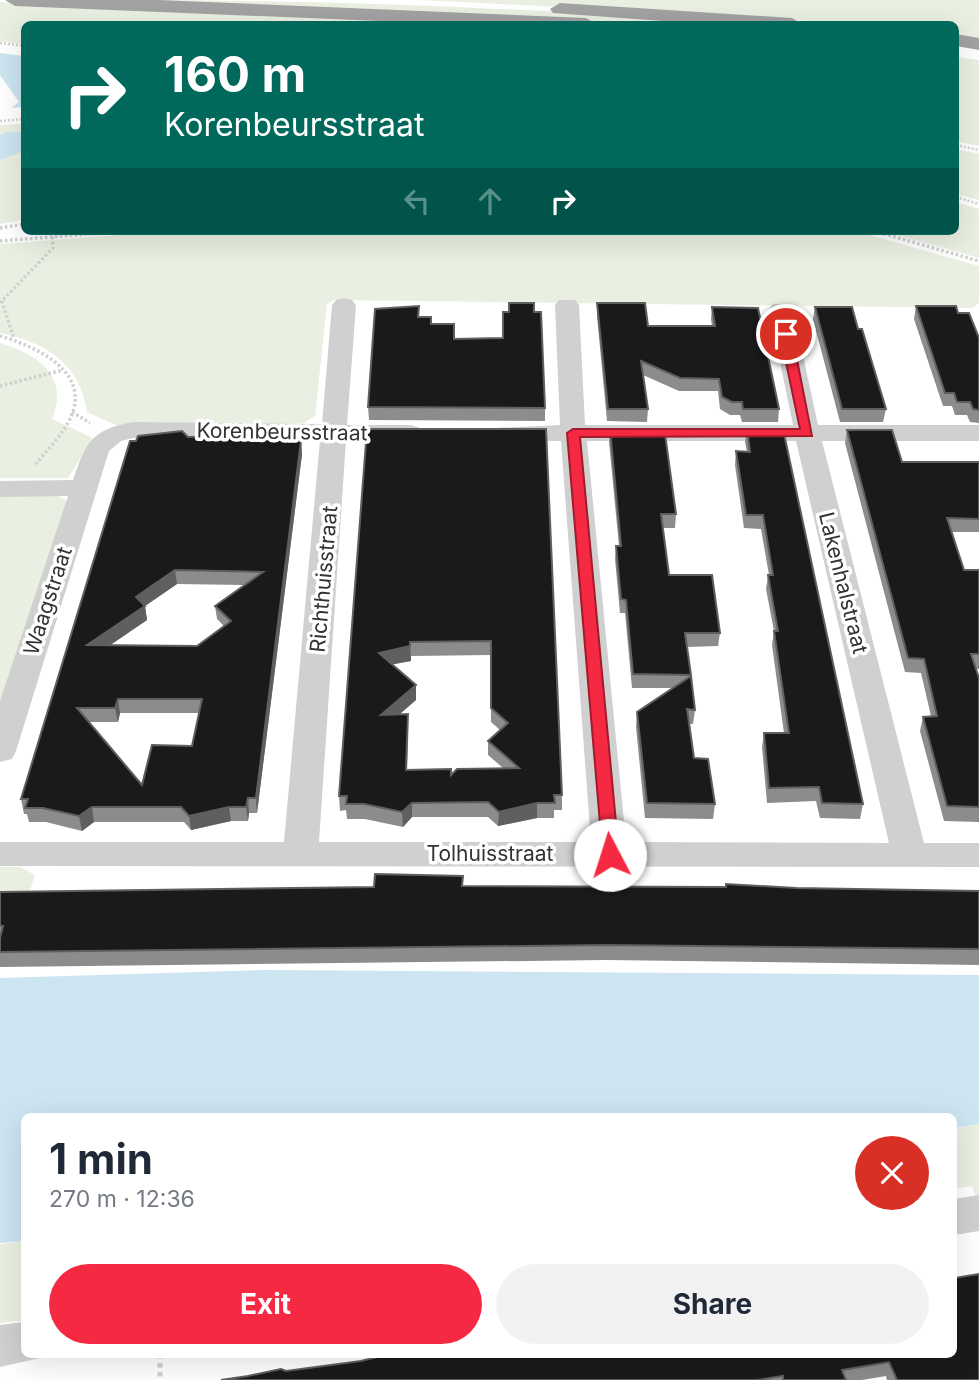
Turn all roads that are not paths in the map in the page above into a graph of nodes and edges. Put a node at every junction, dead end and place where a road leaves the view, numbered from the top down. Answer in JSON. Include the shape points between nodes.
{"nodes":[{"id":1,"x":15,"y":0,"type":"edge"},
{"id":2,"x":343,"y":0,"type":"edge"},
{"id":3,"x":515,"y":21,"type":"edge"},
{"id":4,"x":744,"y":21,"type":"edge"},
{"id":5,"x":959,"y":40,"type":"edge"},
{"id":6,"x":979,"y":43,"type":"edge"},
{"id":7,"x":959,"y":55,"type":"edge"},
{"id":8,"x":979,"y":58,"type":"edge"},
{"id":9,"x":344,"y":305,"type":"dead end"},
{"id":10,"x":567,"y":305,"type":"dead end"},
{"id":11,"x":781,"y":309,"type":"dead end"},
{"id":12,"x":336,"y":433,"type":"junction"},
{"id":13,"x":434,"y":433,"type":"edge"},
{"id":14,"x":476,"y":433,"type":"edge"},
{"id":15,"x":573,"y":433,"type":"junction"},
{"id":16,"x":807,"y":433,"type":"junction"},
{"id":17,"x":979,"y":433,"type":"edge"},
{"id":18,"x":96,"y":450,"type":"joint"},
{"id":19,"x":84,"y":488,"type":"junction"},
{"id":20,"x":5,"y":489,"type":"edge"},
{"id":21,"x":0,"y":751,"type":"edge"},
{"id":22,"x":300,"y":853,"type":"junction"},
{"id":23,"x":0,"y":854,"type":"edge"},
{"id":24,"x":610,"y":855,"type":"junction"},
{"id":25,"x":979,"y":855,"type":"edge"},
{"id":26,"x":910,"y":857,"type":"junction"},
{"id":27,"x":979,"y":1213,"type":"edge"},
{"id":28,"x":957,"y":1217,"type":"edge"},
{"id":29,"x":21,"y":1343,"type":"edge"},
{"id":30,"x":0,"y":1346,"type":"edge"}],
"edges":[{"from":1,"to":3,"type":"highway"},
{"from":2,"to":4,"type":"highway"},
{"from":5,"to":6,"type":"highway"},
{"from":7,"to":8,"type":"highway"},
{"from":9,"to":12,"type":"street","name":"Richthuisstraat"},
{"from":10,"to":15,"type":"street"},
{"from":11,"to":16,"type":"street","name":"Lakenhalstraat"},
{"from":12,"to":13,"type":"street","name":"Korenbeursstraat"},
{"from":12,"to":18,"type":"street","name":"Korenbeursstraat","via":[[133,430],[116,432]]},
{"from":12,"to":22,"type":"street","name":"Richthuisstraat"},
{"from":14,"to":15,"type":"street"},
{"from":15,"to":16,"type":"street"},
{"from":15,"to":24,"type":"street"},
{"from":16,"to":17,"type":"street"},
{"from":16,"to":26,"type":"street","name":"Lakenhalstraat"},
{"from":18,"to":19,"type":"street","name":"Waagstraat"},
{"from":19,"to":20,"type":"street"},
{"from":19,"to":21,"type":"street","name":"Waagstraat"},
{"from":22,"to":23,"type":"street","name":"Tolhuisstraat"},
{"from":22,"to":24,"type":"street","name":"Tolhuisstraat"},
{"from":24,"to":26,"type":"street","name":"Tolhuisstraat"},
{"from":25,"to":26,"type":"street","name":"Tolhuisstraat"},
{"from":27,"to":28,"type":"street"},
{"from":29,"to":30,"type":"street"}]}
